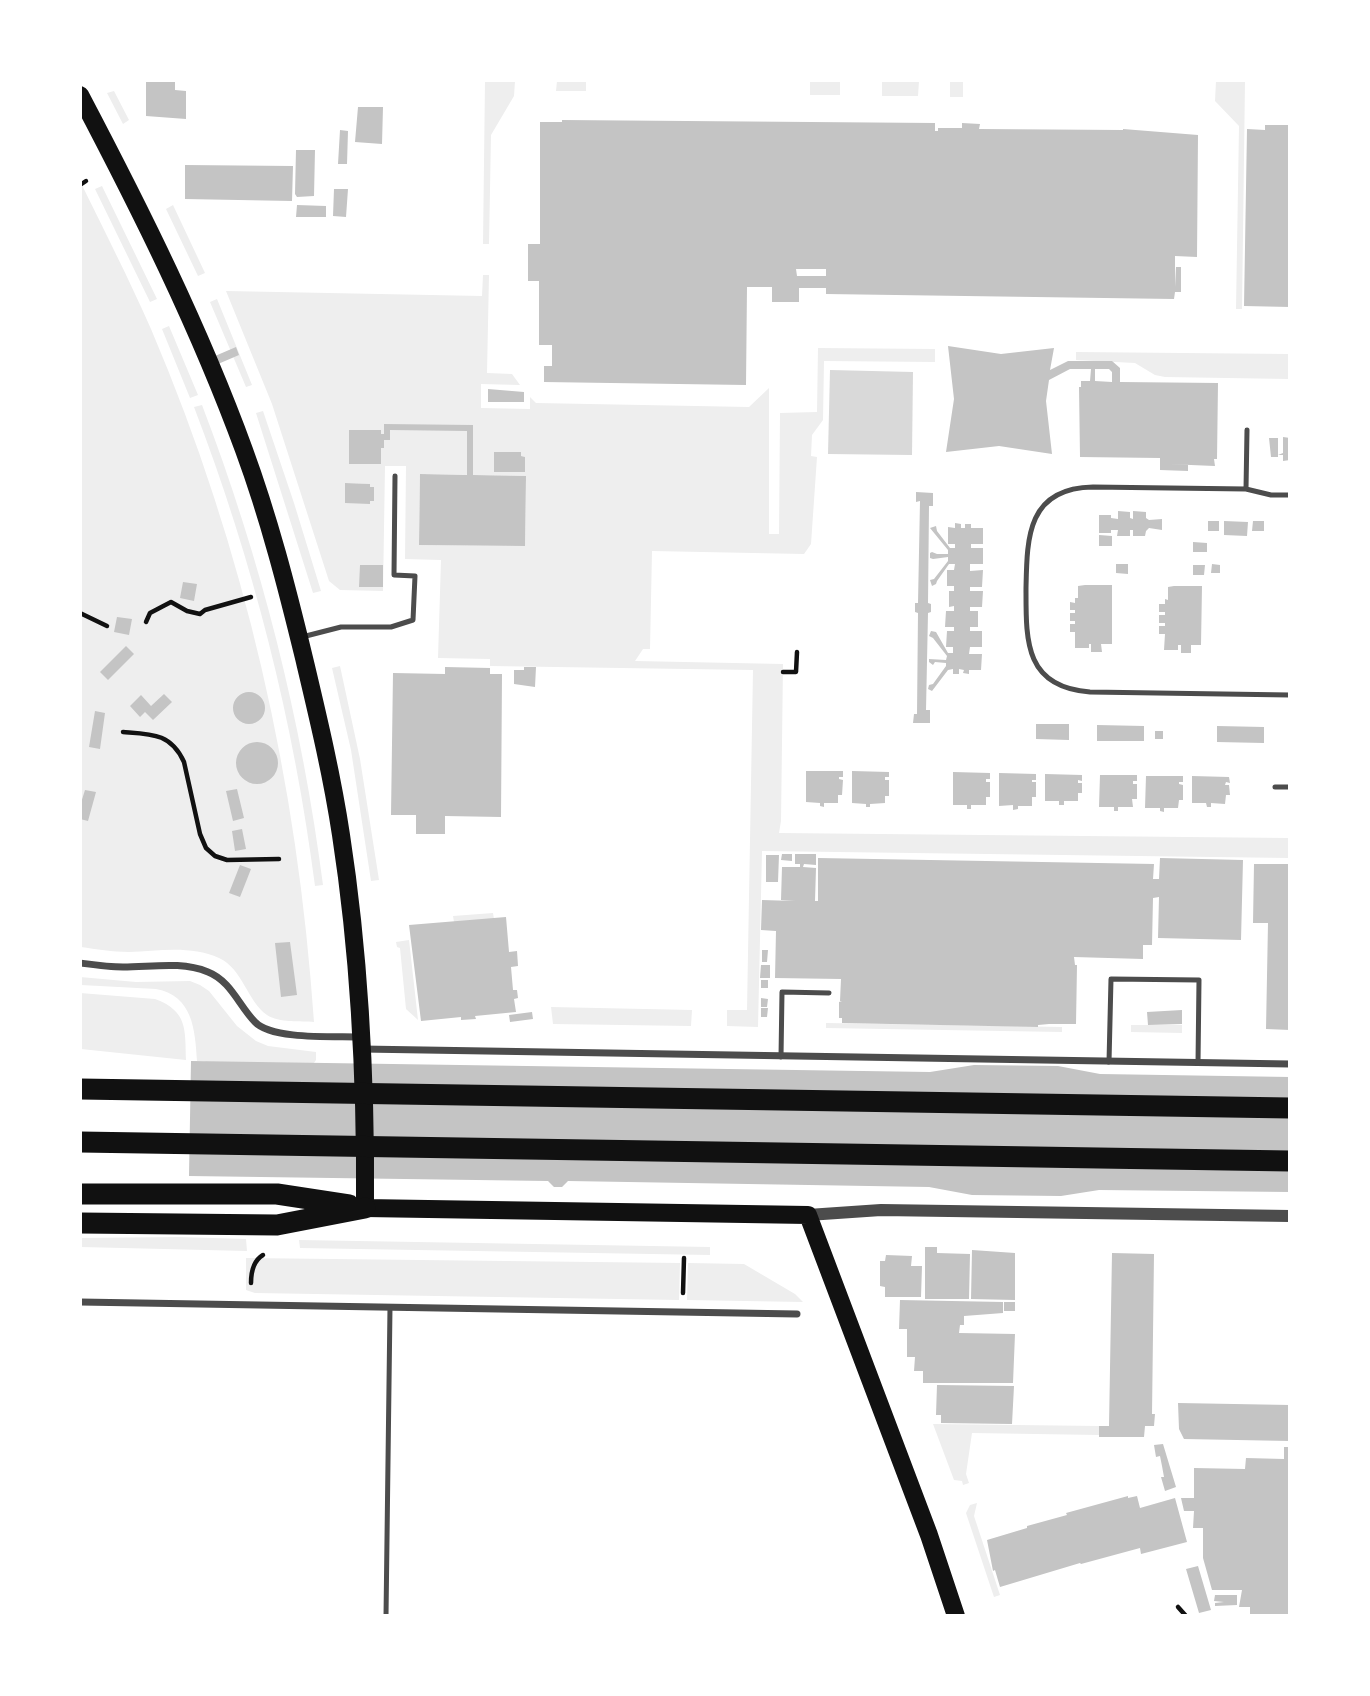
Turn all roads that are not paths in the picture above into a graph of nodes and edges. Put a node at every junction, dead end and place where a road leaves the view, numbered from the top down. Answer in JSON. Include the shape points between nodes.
{"nodes":[{"id":1,"x":80,"y":95,"type":"edge"},
{"id":2,"x":1247,"y":430,"type":"dead end"},
{"id":3,"x":395,"y":476,"type":"dead end"},
{"id":4,"x":1246,"y":489,"type":"junction"},
{"id":5,"x":1290,"y":495,"type":"edge"},
{"id":6,"x":299,"y":638,"type":"junction"},
{"id":7,"x":1290,"y":695,"type":"edge"},
{"id":8,"x":1275,"y":787,"type":"dead end"},
{"id":9,"x":1290,"y":787,"type":"edge"},
{"id":10,"x":80,"y":964,"type":"edge"},
{"id":11,"x":829,"y":993,"type":"dead end"},
{"id":12,"x":361,"y":1043,"type":"junction"},
{"id":13,"x":781,"y":1057,"type":"junction"},
{"id":14,"x":1110,"y":1062,"type":"junction"},
{"id":15,"x":1198,"y":1063,"type":"junction"},
{"id":16,"x":1290,"y":1064,"type":"edge"},
{"id":17,"x":80,"y":1078,"type":"edge"},
{"id":18,"x":80,"y":1089,"type":"edge"},
{"id":19,"x":157,"y":1090,"type":"junction"},
{"id":20,"x":1290,"y":1108,"type":"edge"},
{"id":21,"x":80,"y":1142,"type":"edge"},
{"id":22,"x":1290,"y":1161,"type":"edge"},
{"id":23,"x":80,"y":1194,"type":"edge"},
{"id":24,"x":365,"y":1208,"type":"junction"},
{"id":25,"x":808,"y":1215,"type":"junction"},
{"id":26,"x":1290,"y":1216,"type":"edge"},
{"id":27,"x":80,"y":1223,"type":"edge"},
{"id":28,"x":80,"y":1302,"type":"edge"},
{"id":29,"x":390,"y":1307,"type":"junction"},
{"id":30,"x":797,"y":1314,"type":"dead end"},
{"id":31,"x":386,"y":1615,"type":"edge"},
{"id":32,"x":956,"y":1615,"type":"edge"}],
"edges":[{"from":1,"to":6,"type":"main road","via":[[164,258],[224,398],[262,502]]},
{"from":2,"to":4,"type":"lane"},
{"from":3,"to":6,"type":"lane","via":[[394,575],[415,576],[413,620],[391,627],[341,627]]},
{"from":4,"to":5,"type":"lane"},
{"from":4,"to":7,"type":"lane","via":[[1082,487],[1053,498],[1033,521],[1028,540],[1028,646],[1043,673],[1080,692]]},
{"from":6,"to":12,"type":"main road","via":[[341,834]]},
{"from":8,"to":9,"type":"lane"},
{"from":10,"to":12,"type":"street","via":[[193,967],[216,975],[266,1030]]},
{"from":11,"to":13,"type":"lane","via":[[782,992]]},
{"from":12,"to":13,"type":"street"},
{"from":12,"to":24,"type":"main road"},
{"from":13,"to":14,"type":"street"},
{"from":14,"to":15,"type":"street"},
{"from":14,"to":15,"type":"lane","via":[[1111,979],[1199,980]]},
{"from":15,"to":16,"type":"street"},
{"from":17,"to":19,"type":"highway"},
{"from":18,"to":19,"type":"highway"},
{"from":19,"to":20,"type":"highway"},
{"from":21,"to":22,"type":"highway"},
{"from":23,"to":24,"type":"highway","via":[[277,1194]]},
{"from":24,"to":25,"type":"main road"},
{"from":24,"to":27,"type":"highway","via":[[276,1225]]},
{"from":25,"to":26,"type":"street","via":[[881,1210]]},
{"from":25,"to":32,"type":"main road"},
{"from":28,"to":29,"type":"street"},
{"from":29,"to":30,"type":"street"},
{"from":29,"to":31,"type":"lane"}]}
